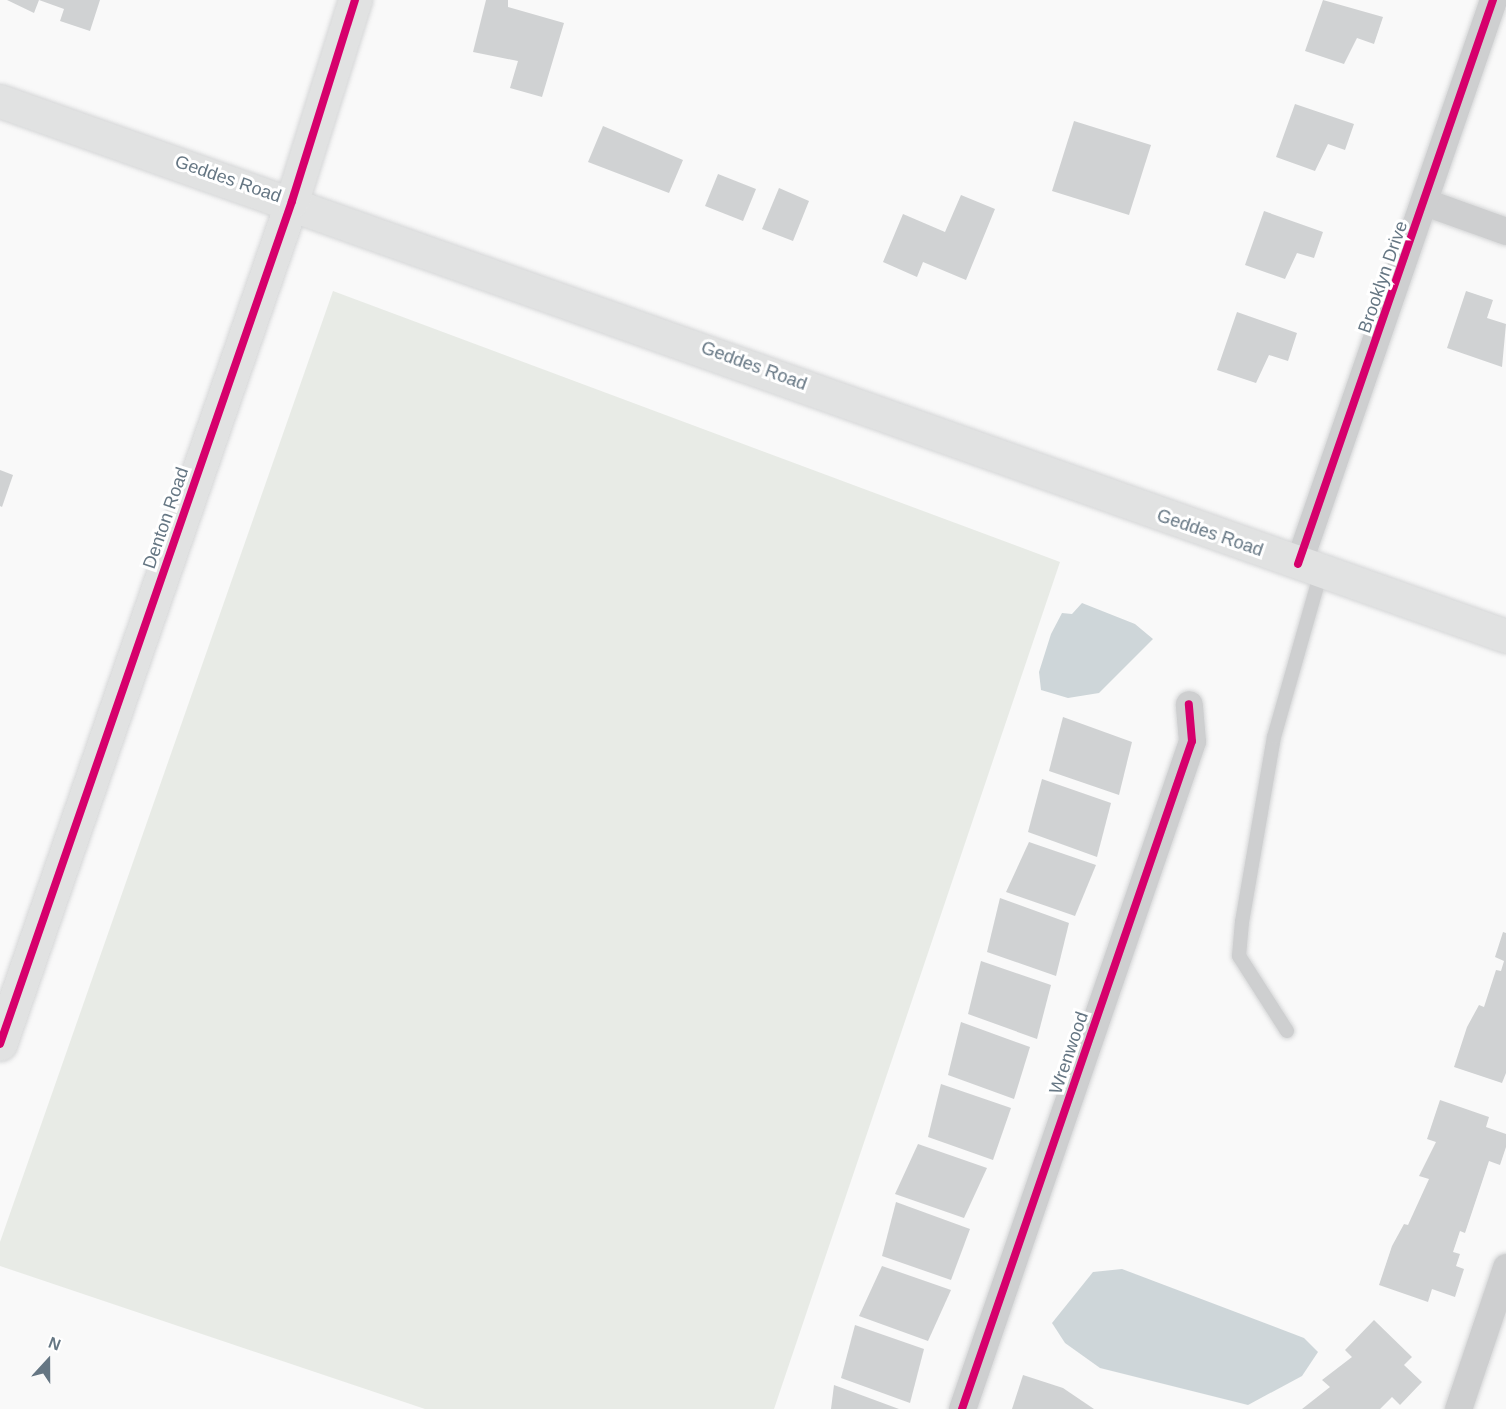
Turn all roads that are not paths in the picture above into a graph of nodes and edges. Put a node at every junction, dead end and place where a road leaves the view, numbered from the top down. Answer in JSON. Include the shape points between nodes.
{"nodes":[{"id":1,"x":355,"y":0,"type":"edge"},
{"id":2,"x":1493,"y":0,"type":"edge"},
{"id":3,"x":0,"y":101,"type":"edge"},
{"id":4,"x":292,"y":201,"type":"junction"},
{"id":5,"x":1425,"y":202,"type":"junction"},
{"id":6,"x":1506,"y":231,"type":"edge"},
{"id":7,"x":1309,"y":568,"type":"junction"},
{"id":8,"x":1506,"y":636,"type":"edge"},
{"id":9,"x":1189,"y":704,"type":"dead end"},
{"id":10,"x":1287,"y":1032,"type":"dead end"},
{"id":11,"x":0,"y":1044,"type":"edge"},
{"id":12,"x":1506,"y":1267,"type":"edge"},
{"id":13,"x":962,"y":1409,"type":"edge"},
{"id":14,"x":1458,"y":1409,"type":"edge"}],
"edges":[{"from":1,"to":4,"type":"main road","name":"Denton Road"},
{"from":2,"to":5,"type":"street","name":"Brooklyn Drive"},
{"from":3,"to":4,"type":"main road","name":"Geddes Road"},
{"from":4,"to":7,"type":"main road","name":"Geddes Road"},
{"from":4,"to":11,"type":"main road","name":"Denton Road"},
{"from":5,"to":6,"type":"street"},
{"from":5,"to":7,"type":"street","name":"Brooklyn Drive"},
{"from":7,"to":8,"type":"main road","name":"Geddes Road"},
{"from":7,"to":10,"type":"lane","via":[[1274,737],[1240,944],[1249,976]]},
{"from":9,"to":13,"type":"street","name":"Wrenwood","via":[[1192,741]]},
{"from":12,"to":14,"type":"street"}]}
